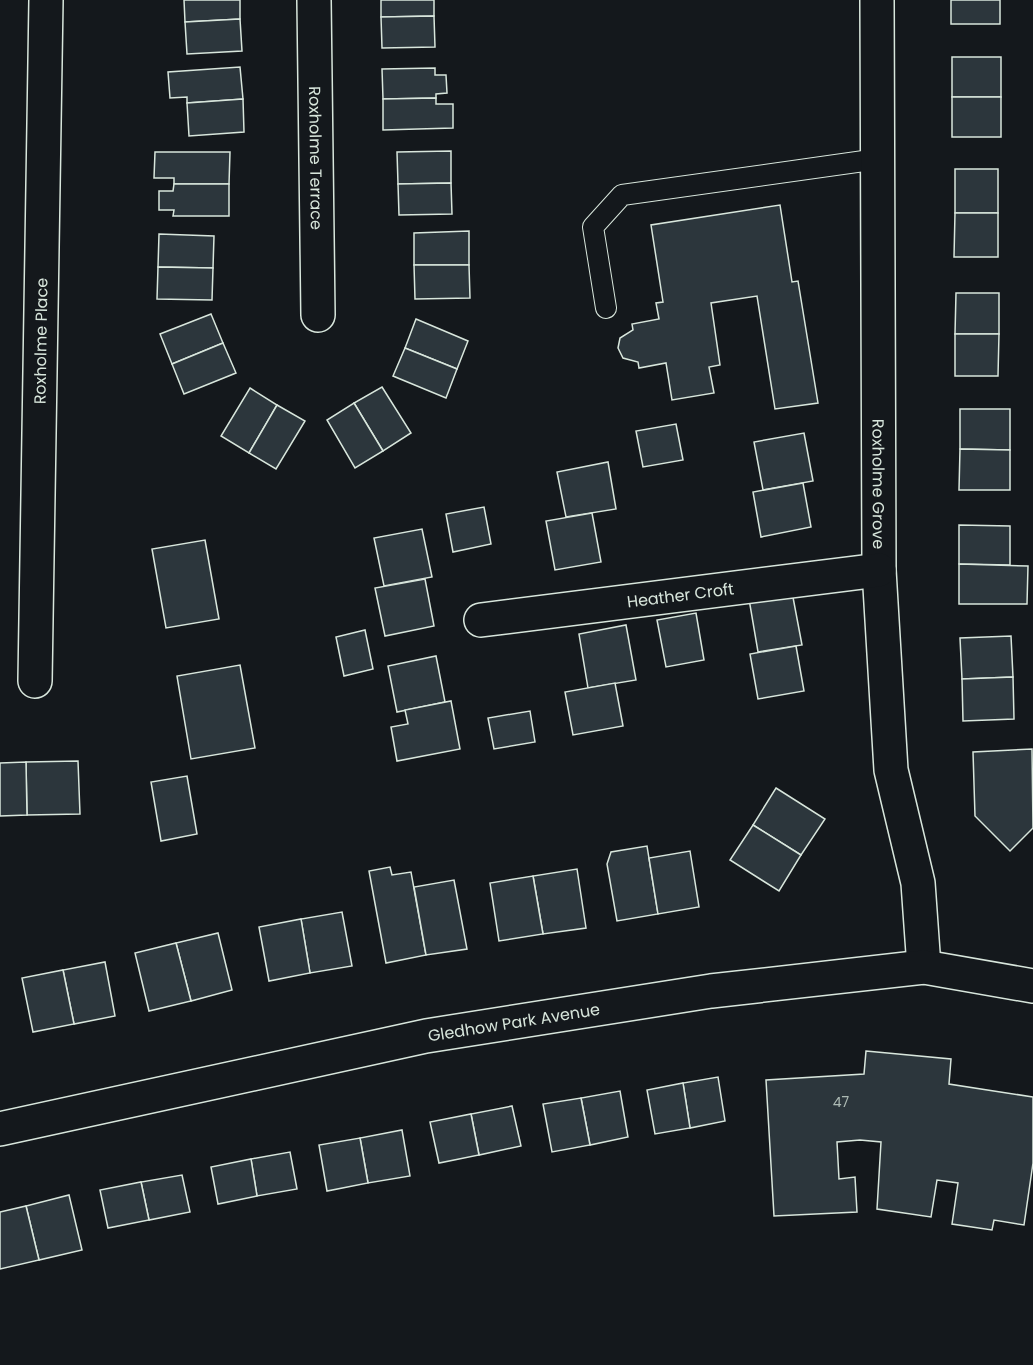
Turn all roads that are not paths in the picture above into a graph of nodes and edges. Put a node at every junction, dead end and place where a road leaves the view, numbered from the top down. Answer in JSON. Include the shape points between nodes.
{"nodes":[{"id":1,"x":46,"y":0,"type":"edge"},
{"id":2,"x":314,"y":0,"type":"edge"},
{"id":3,"x":877,"y":0,"type":"edge"},
{"id":4,"x":878,"y":159,"type":"junction"},
{"id":5,"x":606,"y":308,"type":"dead end"},
{"id":6,"x":318,"y":315,"type":"dead end"},
{"id":7,"x":879,"y":570,"type":"junction"},
{"id":8,"x":481,"y":620,"type":"dead end"},
{"id":9,"x":35,"y":681,"type":"dead end"},
{"id":10,"x":924,"y":966,"type":"junction"},
{"id":11,"x":1033,"y":986,"type":"edge"},
{"id":12,"x":0,"y":1129,"type":"edge"}],
"edges":[{"from":1,"to":9,"type":"street","name":"Roxholme Place"},
{"from":2,"to":6,"type":"street","name":"Roxholme Terrace"},
{"from":3,"to":4,"type":"street","name":"Roxholme Grove"},
{"from":4,"to":5,"type":"lane","via":[[622,195],[593,227]]},
{"from":4,"to":7,"type":"street","name":"Roxholme Grove"},
{"from":7,"to":8,"type":"street","name":"Heather Croft"},
{"from":7,"to":10,"type":"street","name":"Roxholme Grove","via":[[891,770],[918,883]]},
{"from":10,"to":11,"type":"street","name":"Gledhow Park Avenue"},
{"from":10,"to":12,"type":"street","name":"Gledhow Park Avenue","via":[[711,991],[426,1036]]}]}
